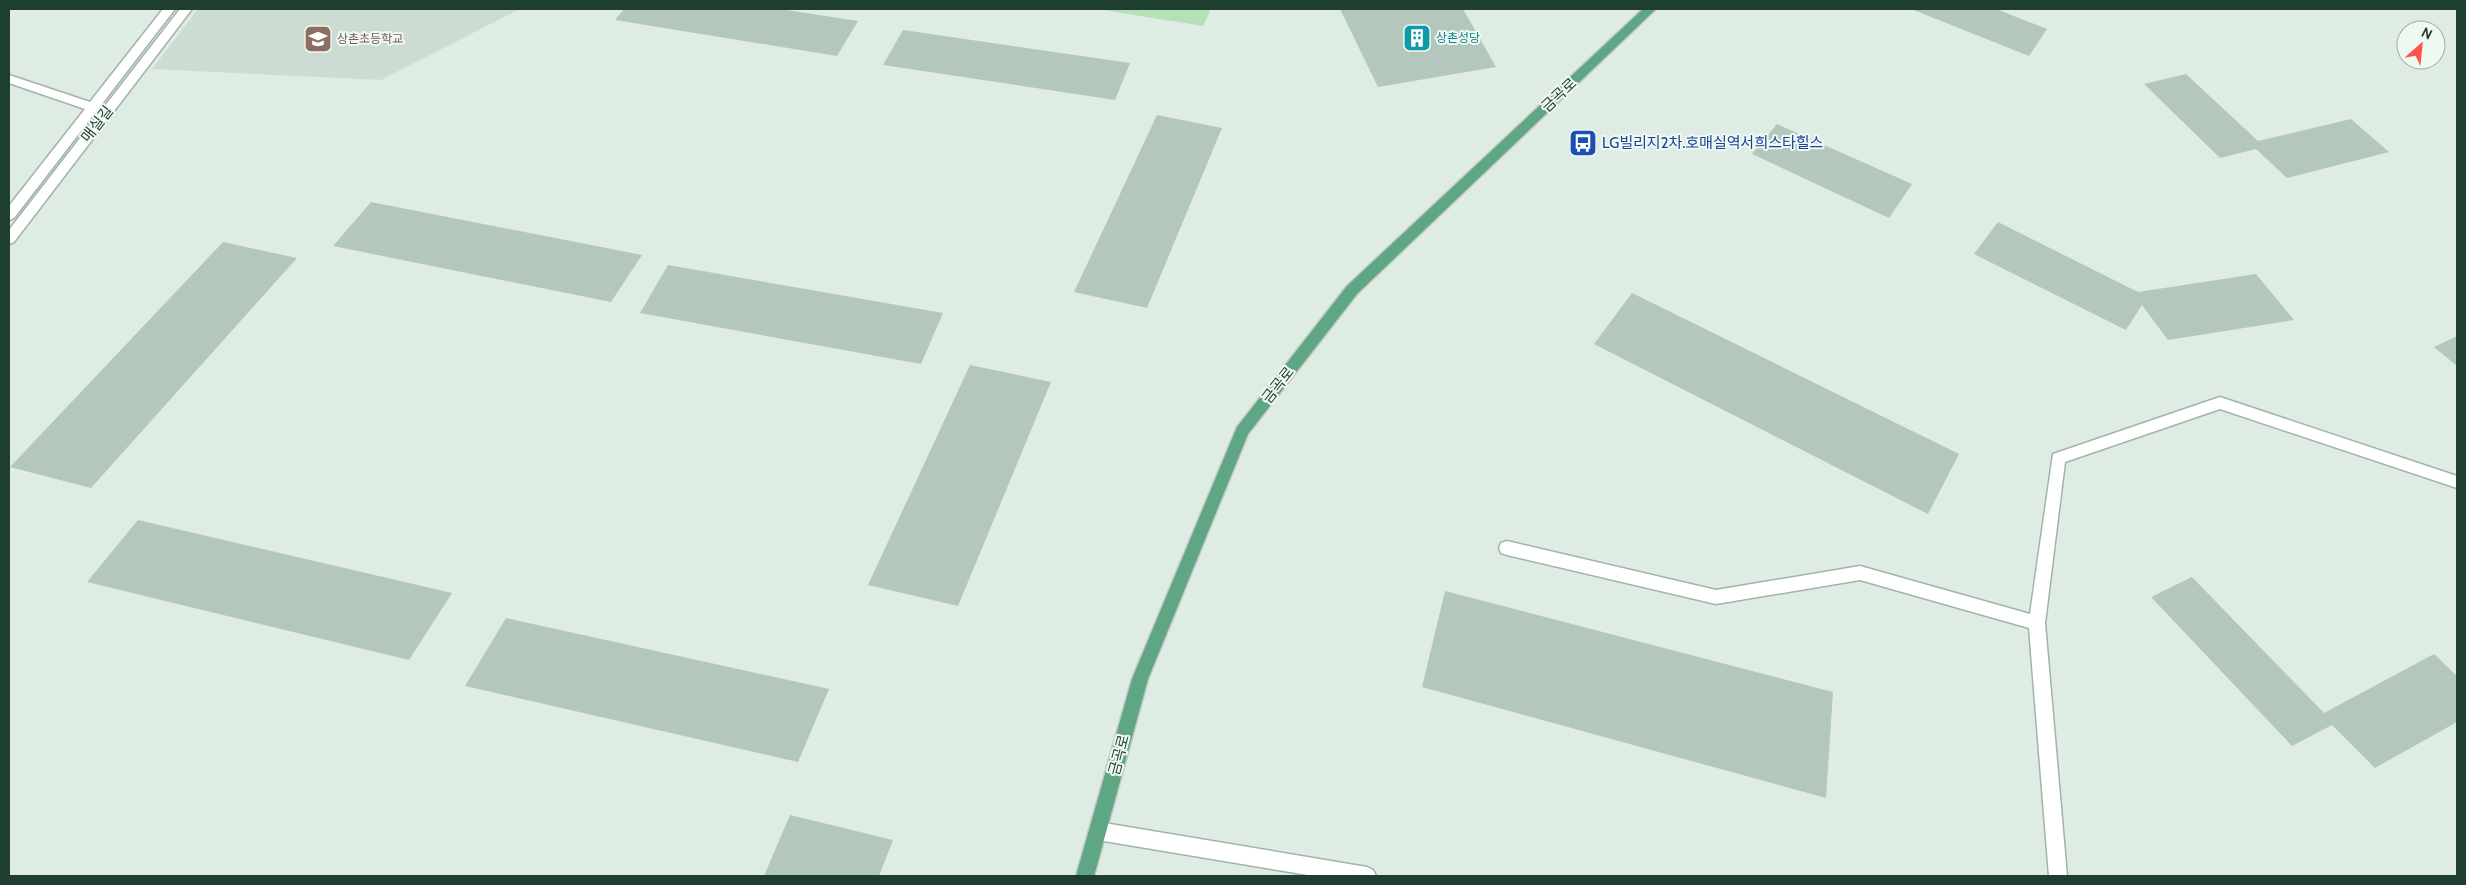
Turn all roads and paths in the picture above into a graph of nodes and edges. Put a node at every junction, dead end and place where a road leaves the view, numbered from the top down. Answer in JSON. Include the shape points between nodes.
{"nodes":[{"id":1,"x":169,"y":9,"type":"edge"},
{"id":2,"x":186,"y":9,"type":"edge"},
{"id":3,"x":1650,"y":9,"type":"edge"},
{"id":4,"x":9,"y":78,"type":"edge"},
{"id":5,"x":92,"y":107,"type":"junction"},
{"id":6,"x":9,"y":215,"type":"edge"},
{"id":7,"x":9,"y":239,"type":"edge"},
{"id":8,"x":2457,"y":482,"type":"edge"},
{"id":9,"x":1507,"y":548,"type":"dead end"},
{"id":10,"x":2037,"y":623,"type":"junction"},
{"id":11,"x":1098,"y":831,"type":"junction"},
{"id":12,"x":1085,"y":876,"type":"edge"},
{"id":13,"x":1367,"y":876,"type":"edge"},
{"id":14,"x":2058,"y":876,"type":"edge"}],
"edges":[{"from":1,"to":5,"type":"street"},
{"from":2,"to":7,"type":"street","name":"매실길"},
{"from":3,"to":11,"type":"main road","name":"금곡로","via":[[1352,290],[1242,431],[1140,679]]},
{"from":4,"to":5,"type":"street"},
{"from":5,"to":6,"type":"street"},
{"from":8,"to":10,"type":"street","via":[[2220,403],[2058,458]]},
{"from":9,"to":10,"type":"street","via":[[1716,597],[1860,573]]},
{"from":10,"to":14,"type":"street"},
{"from":11,"to":12,"type":"main road","name":"금곡로"},
{"from":11,"to":13,"type":"street"}]}
